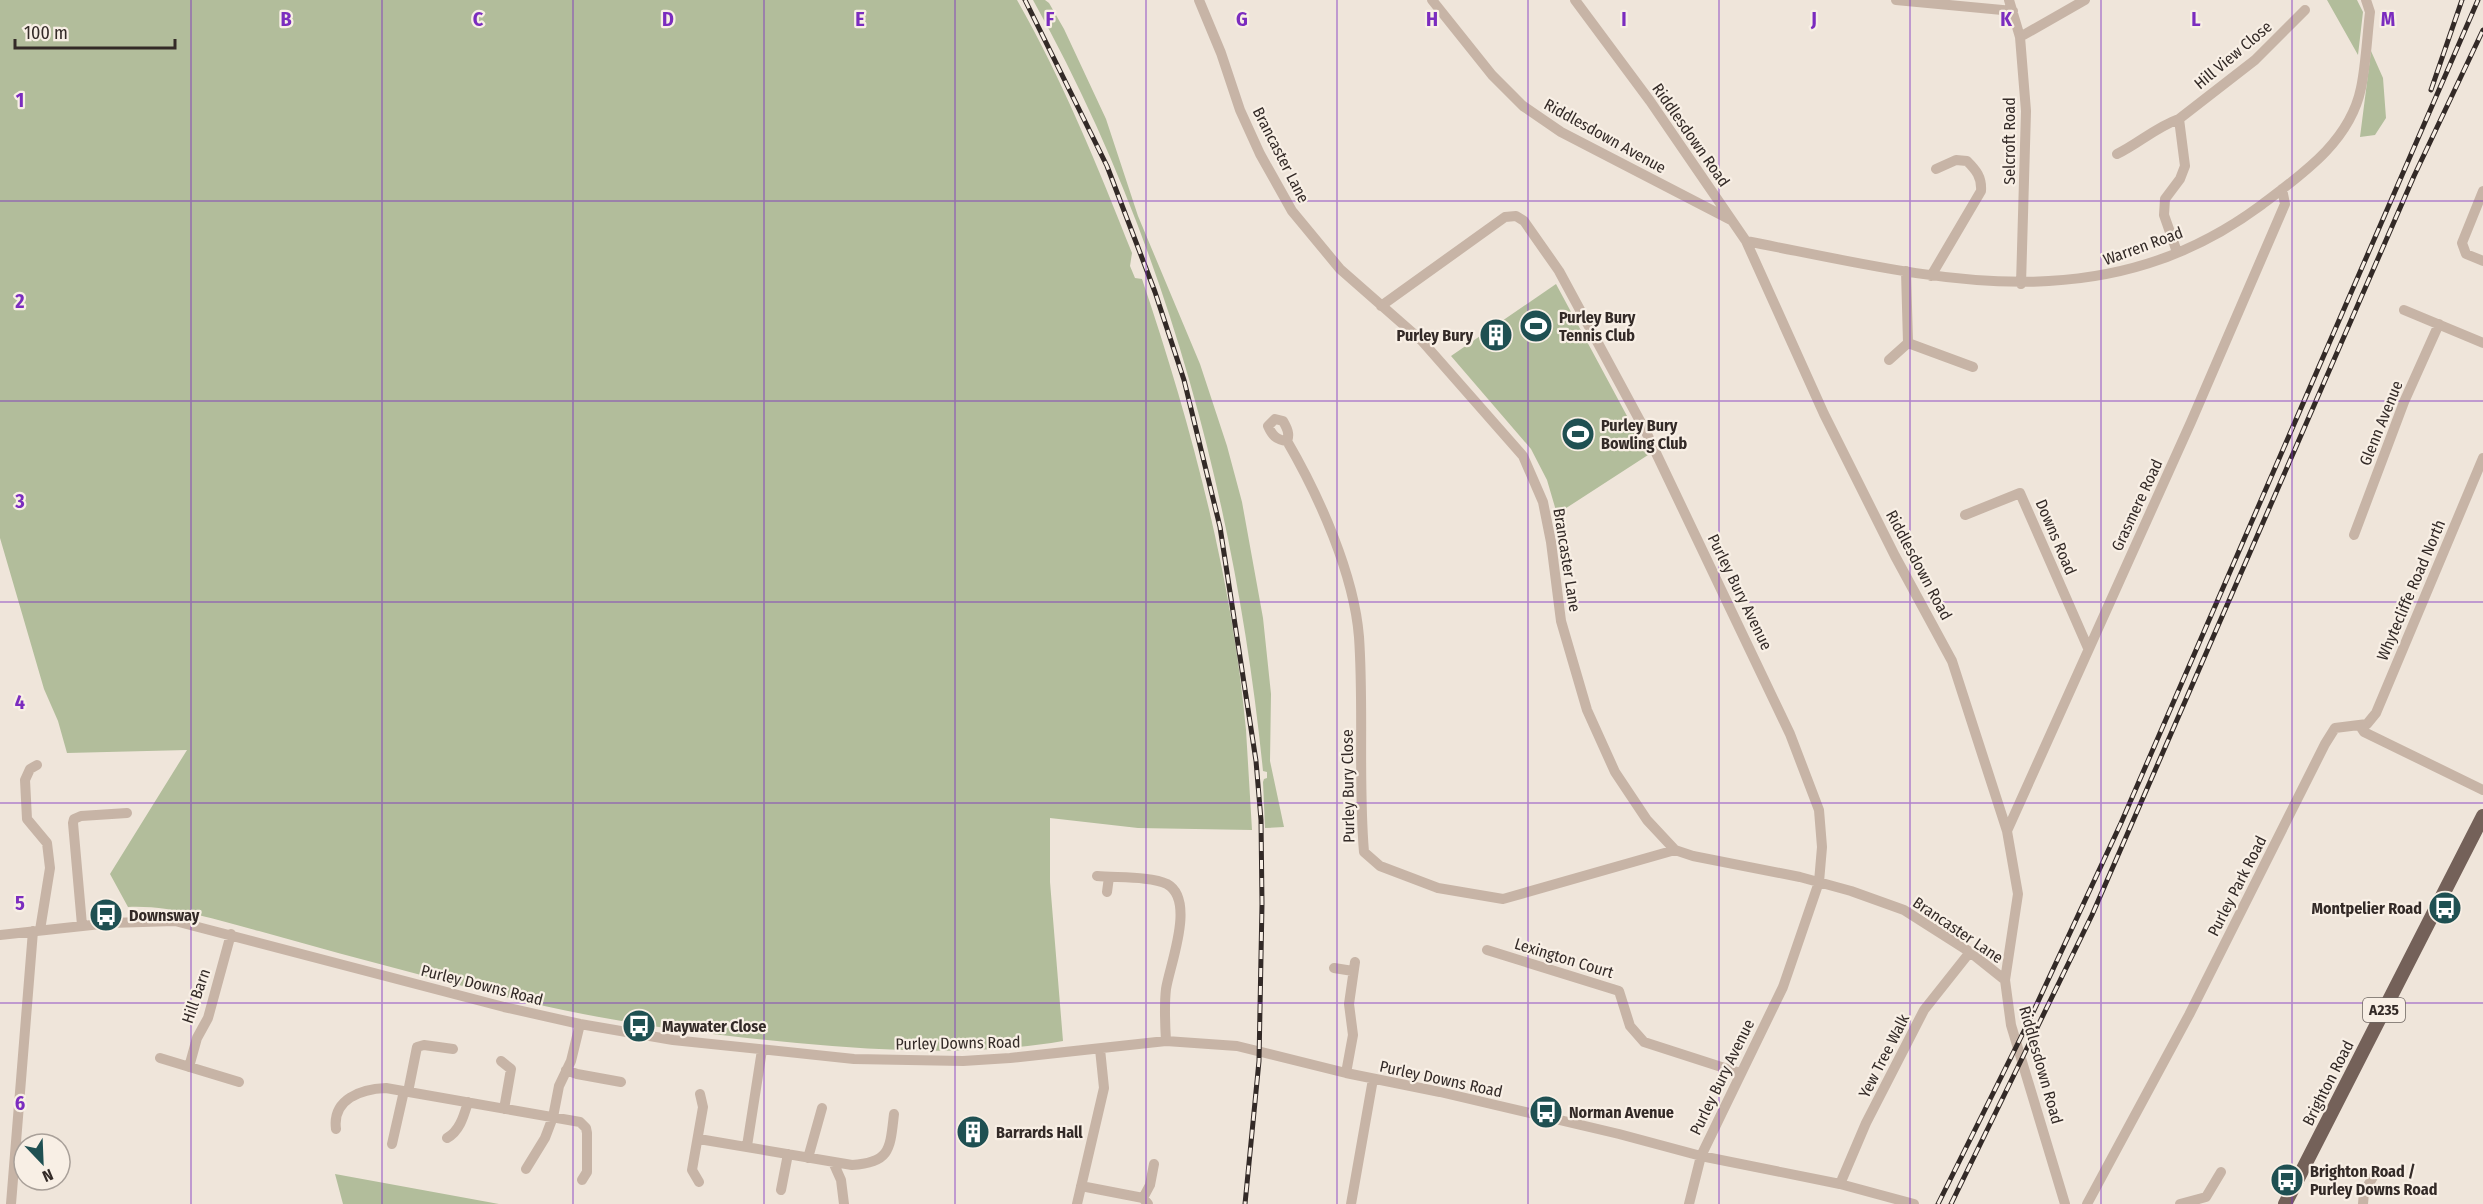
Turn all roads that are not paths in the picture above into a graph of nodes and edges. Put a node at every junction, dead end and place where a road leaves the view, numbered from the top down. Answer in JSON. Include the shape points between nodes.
{"nodes":[{"id":1,"x":1199,"y":0,"type":"edge"},
{"id":2,"x":1432,"y":0,"type":"edge"},
{"id":3,"x":1575,"y":0,"type":"edge"},
{"id":4,"x":1896,"y":0,"type":"edge"},
{"id":5,"x":2085,"y":0,"type":"edge"},
{"id":6,"x":2366,"y":0,"type":"edge"},
{"id":7,"x":2011,"y":5,"type":"edge"},
{"id":8,"x":2305,"y":10,"type":"dead end"},
{"id":9,"x":2020,"y":36,"type":"junction"},
{"id":10,"x":2178,"y":119,"type":"junction"},
{"id":11,"x":2116,"y":154,"type":"dead end"},
{"id":12,"x":1936,"y":169,"type":"dead end"},
{"id":13,"x":2472,"y":186,"type":"dead end"},
{"id":14,"x":2282,"y":189,"type":"junction"},
{"id":15,"x":2483,"y":191,"type":"edge"},
{"id":16,"x":1734,"y":222,"type":"junction"},
{"id":17,"x":1746,"y":241,"type":"junction"},
{"id":18,"x":2177,"y":252,"type":"junction"},
{"id":19,"x":2483,"y":261,"type":"edge"},
{"id":20,"x":1906,"y":271,"type":"junction"},
{"id":21,"x":1931,"y":276,"type":"junction"},
{"id":22,"x":2021,"y":284,"type":"junction"},
{"id":23,"x":1381,"y":306,"type":"junction"},
{"id":24,"x":2404,"y":310,"type":"dead end"},
{"id":25,"x":2439,"y":324,"type":"junction"},
{"id":26,"x":1908,"y":343,"type":"junction"},
{"id":27,"x":2483,"y":343,"type":"edge"},
{"id":28,"x":1889,"y":360,"type":"dead end"},
{"id":29,"x":1973,"y":367,"type":"dead end"},
{"id":30,"x":1287,"y":441,"type":"dead end"},
{"id":31,"x":2483,"y":458,"type":"edge"},
{"id":32,"x":1965,"y":515,"type":"dead end"},
{"id":33,"x":2354,"y":535,"type":"dead end"},
{"id":34,"x":2088,"y":648,"type":"junction"},
{"id":35,"x":2360,"y":726,"type":"junction"},
{"id":36,"x":37,"y":765,"type":"dead end"},
{"id":37,"x":2483,"y":790,"type":"edge"},
{"id":38,"x":127,"y":813,"type":"dead end"},
{"id":39,"x":2483,"y":816,"type":"edge"},
{"id":40,"x":2007,"y":831,"type":"junction"},
{"id":41,"x":1675,"y":850,"type":"junction"},
{"id":42,"x":1097,"y":876,"type":"dead end"},
{"id":43,"x":1109,"y":877,"type":"junction"},
{"id":44,"x":1819,"y":882,"type":"junction"},
{"id":45,"x":1107,"y":892,"type":"dead end"},
{"id":46,"x":82,"y":925,"type":"junction"},
{"id":47,"x":37,"y":931,"type":"junction"},
{"id":48,"x":231,"y":934,"type":"junction"},
{"id":49,"x":0,"y":935,"type":"edge"},
{"id":50,"x":1487,"y":950,"type":"dead end"},
{"id":51,"x":1970,"y":952,"type":"junction"},
{"id":52,"x":1334,"y":968,"type":"dead end"},
{"id":53,"x":2006,"y":980,"type":"junction"},
{"id":54,"x":580,"y":1024,"type":"junction"},
{"id":55,"x":1166,"y":1041,"type":"junction"},
{"id":56,"x":453,"y":1049,"type":"dead end"},
{"id":57,"x":1100,"y":1049,"type":"junction"},
{"id":58,"x":762,"y":1050,"type":"junction"},
{"id":59,"x":160,"y":1058,"type":"dead end"},
{"id":60,"x":501,"y":1061,"type":"dead end"},
{"id":61,"x":189,"y":1067,"type":"junction"},
{"id":62,"x":566,"y":1070,"type":"junction"},
{"id":63,"x":1346,"y":1073,"type":"junction"},
{"id":64,"x":1740,"y":1073,"type":"junction"},
{"id":65,"x":1373,"y":1079,"type":"junction"},
{"id":66,"x":239,"y":1082,"type":"dead end"},
{"id":67,"x":621,"y":1082,"type":"dead end"},
{"id":68,"x":406,"y":1092,"type":"junction"},
{"id":69,"x":700,"y":1094,"type":"dead end"},
{"id":70,"x":468,"y":1102,"type":"junction"},
{"id":71,"x":504,"y":1108,"type":"junction"},
{"id":72,"x":822,"y":1108,"type":"dead end"},
{"id":73,"x":894,"y":1114,"type":"dead end"},
{"id":74,"x":553,"y":1117,"type":"junction"},
{"id":75,"x":336,"y":1129,"type":"dead end"},
{"id":76,"x":447,"y":1138,"type":"dead end"},
{"id":77,"x":699,"y":1139,"type":"junction"},
{"id":78,"x":392,"y":1144,"type":"dead end"},
{"id":79,"x":747,"y":1146,"type":"junction"},
{"id":80,"x":788,"y":1154,"type":"junction"},
{"id":81,"x":1701,"y":1156,"type":"junction"},
{"id":82,"x":808,"y":1158,"type":"junction"},
{"id":83,"x":832,"y":1162,"type":"junction"},
{"id":84,"x":1154,"y":1164,"type":"dead end"},
{"id":85,"x":526,"y":1169,"type":"dead end"},
{"id":86,"x":2220,"y":1172,"type":"dead end"},
{"id":87,"x":2373,"y":1177,"type":"dead end"},
{"id":88,"x":582,"y":1180,"type":"dead end"},
{"id":89,"x":699,"y":1182,"type":"dead end"},
{"id":90,"x":1840,"y":1184,"type":"junction"},
{"id":91,"x":1081,"y":1186,"type":"junction"},
{"id":92,"x":781,"y":1190,"type":"dead end"},
{"id":93,"x":1145,"y":1201,"type":"edge"},
{"id":94,"x":11,"y":1204,"type":"edge"},
{"id":95,"x":844,"y":1204,"type":"edge"},
{"id":96,"x":1077,"y":1204,"type":"edge"},
{"id":97,"x":1351,"y":1204,"type":"edge"},
{"id":98,"x":1689,"y":1204,"type":"edge"},
{"id":99,"x":1914,"y":1204,"type":"edge"},
{"id":100,"x":2066,"y":1204,"type":"edge"},
{"id":101,"x":2087,"y":1204,"type":"edge"},
{"id":102,"x":2180,"y":1204,"type":"edge"},
{"id":103,"x":2285,"y":1204,"type":"edge"},
{"id":104,"x":2363,"y":1204,"type":"edge"}],
"edges":[{"from":1,"to":23,"type":"street","name":"Brancaster Lane","via":[[1240,110],[1292,211],[1340,269]]},
{"from":2,"to":16,"type":"street","name":"Riddlesdown Avenue","via":[[1492,75],[1523,106],[1561,132]]},
{"from":3,"to":16,"type":"street","name":"Riddlesdown Road"},
{"from":4,"to":7,"type":"street"},
{"from":5,"to":9,"type":"street"},
{"from":6,"to":14,"type":"street","name":"Warren Road","via":[[2370,12],[2361,87],[2352,116],[2329,148]]},
{"from":7,"to":9,"type":"street","name":"Selcroft Road"},
{"from":8,"to":10,"type":"street","name":"Hill View Close","via":[[2255,60]]},
{"from":9,"to":22,"type":"street","name":"Selcroft Road","via":[[2026,111]]},
{"from":10,"to":11,"type":"street","name":"Hill View Close"},
{"from":10,"to":18,"type":"street","via":[[2185,166],[2165,199],[2164,215]]},
{"from":12,"to":21,"type":"street","via":[[1956,160],[1967,161],[1979,174],[1981,191]]},
{"from":13,"to":15,"type":"street"},
{"from":14,"to":18,"type":"street","name":"Warren Road","via":[[2237,222]]},
{"from":14,"to":34,"type":"street","name":"Grasmere Road","via":[[2285,204],[2269,243]]},
{"from":15,"to":19,"type":"street","via":[[2462,243],[2466,254]]},
{"from":16,"to":17,"type":"street","name":"Riddlesdown Road"},
{"from":17,"to":20,"type":"street","name":"Warren Road"},
{"from":17,"to":40,"type":"street","name":"Riddlesdown Road","via":[[1824,414],[1952,661]]},
{"from":18,"to":22,"type":"street","name":"Warren Road","via":[[2101,277]]},
{"from":20,"to":21,"type":"street","name":"Warren Road"},
{"from":20,"to":26,"type":"street"},
{"from":21,"to":22,"type":"street","name":"Warren Road"},
{"from":23,"to":41,"type":"street","name":"Brancaster Lane","via":[[1422,341],[1523,456],[1543,502],[1561,621],[1587,710],[1615,772],[1647,820]]},
{"from":23,"to":44,"type":"street","name":"Purley Bury Avenue","via":[[1506,217],[1516,216],[1524,221],[1559,271],[1646,432],[1790,734],[1819,810]]},
{"from":24,"to":25,"type":"street"},
{"from":25,"to":27,"type":"street"},
{"from":25,"to":33,"type":"street","name":"Glenn Avenue","via":[[2404,402]]},
{"from":26,"to":28,"type":"street"},
{"from":26,"to":29,"type":"street"},
{"from":30,"to":41,"type":"street","name":"Purley Bury Close","via":[[1328,522],[1352,596],[1359,635],[1364,852],[1380,866],[1438,888],[1503,899]]},
{"from":31,"to":35,"type":"street","name":"Whytecliffe Road North","via":[[2376,713]]},
{"from":32,"to":34,"type":"street","name":"Downs Road","via":[[2020,493]]},
{"from":34,"to":40,"type":"street","name":"Grasmere Road"},
{"from":35,"to":37,"type":"street","via":[[2364,732]]},
{"from":35,"to":101,"type":"street","name":"Purley Park Road","via":[[2335,728],[2325,744],[2189,1015]]},
{"from":36,"to":47,"type":"street","via":[[27,772],[25,780],[27,819],[46,841],[50,868]]},
{"from":38,"to":46,"type":"street","via":[[81,816],[73,823]]},
{"from":39,"to":103,"type":"main road","name":"Brighton Road","number":"A235"},
{"from":40,"to":53,"type":"street","name":"Riddlesdown Road","via":[[2018,894]]},
{"from":41,"to":44,"type":"street","name":"Brancaster Lane"},
{"from":42,"to":43,"type":"street"},
{"from":43,"to":45,"type":"street"},
{"from":43,"to":55,"type":"street","via":[[1166,884],[1179,900],[1180,927],[1166,991]]},
{"from":44,"to":51,"type":"street","name":"Brancaster Lane","via":[[1904,910]]},
{"from":44,"to":64,"type":"street","name":"Purley Bury Avenue","via":[[1783,987]]},
{"from":46,"to":47,"type":"street","name":"Purley Downs Road"},
{"from":46,"to":48,"type":"street","name":"Purley Downs Road","via":[[164,920]]},
{"from":47,"to":49,"type":"street","name":"Purley Downs Road"},
{"from":47,"to":94,"type":"street"},
{"from":48,"to":54,"type":"street","name":"Purley Downs Road","via":[[424,987]]},
{"from":48,"to":61,"type":"street","name":"Hill Barn","via":[[208,1018],[197,1038]]},
{"from":50,"to":64,"type":"street","name":"Lexington Court","via":[[1619,991],[1630,1026],[1644,1042]]},
{"from":51,"to":53,"type":"street","name":"Brancaster Lane"},
{"from":51,"to":90,"type":"street","name":"Yew Tree Walk","via":[[1924,1010],[1866,1123]]},
{"from":52,"to":63,"type":"street","via":[[1354,967],[1349,1004],[1353,1039]]},
{"from":53,"to":100,"type":"street","name":"Riddlesdown Road","via":[[2011,1025]]},
{"from":54,"to":58,"type":"street","name":"Purley Downs Road"},
{"from":54,"to":62,"type":"street"},
{"from":55,"to":57,"type":"street","name":"Purley Downs Road"},
{"from":55,"to":63,"type":"street","name":"Purley Downs Road","via":[[1237,1046]]},
{"from":56,"to":68,"type":"street","via":[[417,1047]]},
{"from":57,"to":58,"type":"street","name":"Purley Downs Road","via":[[963,1061],[854,1059]]},
{"from":57,"to":91,"type":"street","via":[[1104,1088]]},
{"from":58,"to":79,"type":"street"},
{"from":59,"to":61,"type":"street"},
{"from":60,"to":71,"type":"street","via":[[511,1069]]},
{"from":61,"to":66,"type":"street"},
{"from":62,"to":67,"type":"street"},
{"from":62,"to":74,"type":"street"},
{"from":63,"to":65,"type":"street","name":"Purley Downs Road"},
{"from":64,"to":81,"type":"street","name":"Purley Bury Avenue"},
{"from":65,"to":81,"type":"street","name":"Purley Downs Road"},
{"from":65,"to":97,"type":"street"},
{"from":68,"to":70,"type":"street"},
{"from":68,"to":75,"type":"street","via":[[375,1089],[348,1098],[336,1112]]},
{"from":68,"to":78,"type":"street"},
{"from":69,"to":77,"type":"street","via":[[703,1107]]},
{"from":70,"to":71,"type":"street"},
{"from":70,"to":76,"type":"street","via":[[460,1123]]},
{"from":71,"to":74,"type":"street"},
{"from":72,"to":82,"type":"street"},
{"from":73,"to":83,"type":"street","via":[[886,1155],[866,1164]]},
{"from":74,"to":85,"type":"street"},
{"from":74,"to":88,"type":"street","via":[[580,1122],[586,1128],[587,1172]]},
{"from":77,"to":79,"type":"street"},
{"from":77,"to":89,"type":"street","via":[[692,1170]]},
{"from":79,"to":80,"type":"street"},
{"from":80,"to":82,"type":"street"},
{"from":80,"to":92,"type":"street"},
{"from":81,"to":90,"type":"street","name":"Purley Downs Road"},
{"from":81,"to":98,"type":"street"},
{"from":82,"to":83,"type":"street"},
{"from":83,"to":95,"type":"street","via":[[841,1180]]},
{"from":84,"to":93,"type":"street"},
{"from":86,"to":102,"type":"street","via":[[2206,1197]]},
{"from":87,"to":104,"type":"street","via":[[2364,1192]]},
{"from":90,"to":99,"type":"street","name":"Purley Downs Road"},
{"from":91,"to":93,"type":"street"},
{"from":91,"to":96,"type":"street"}]}
